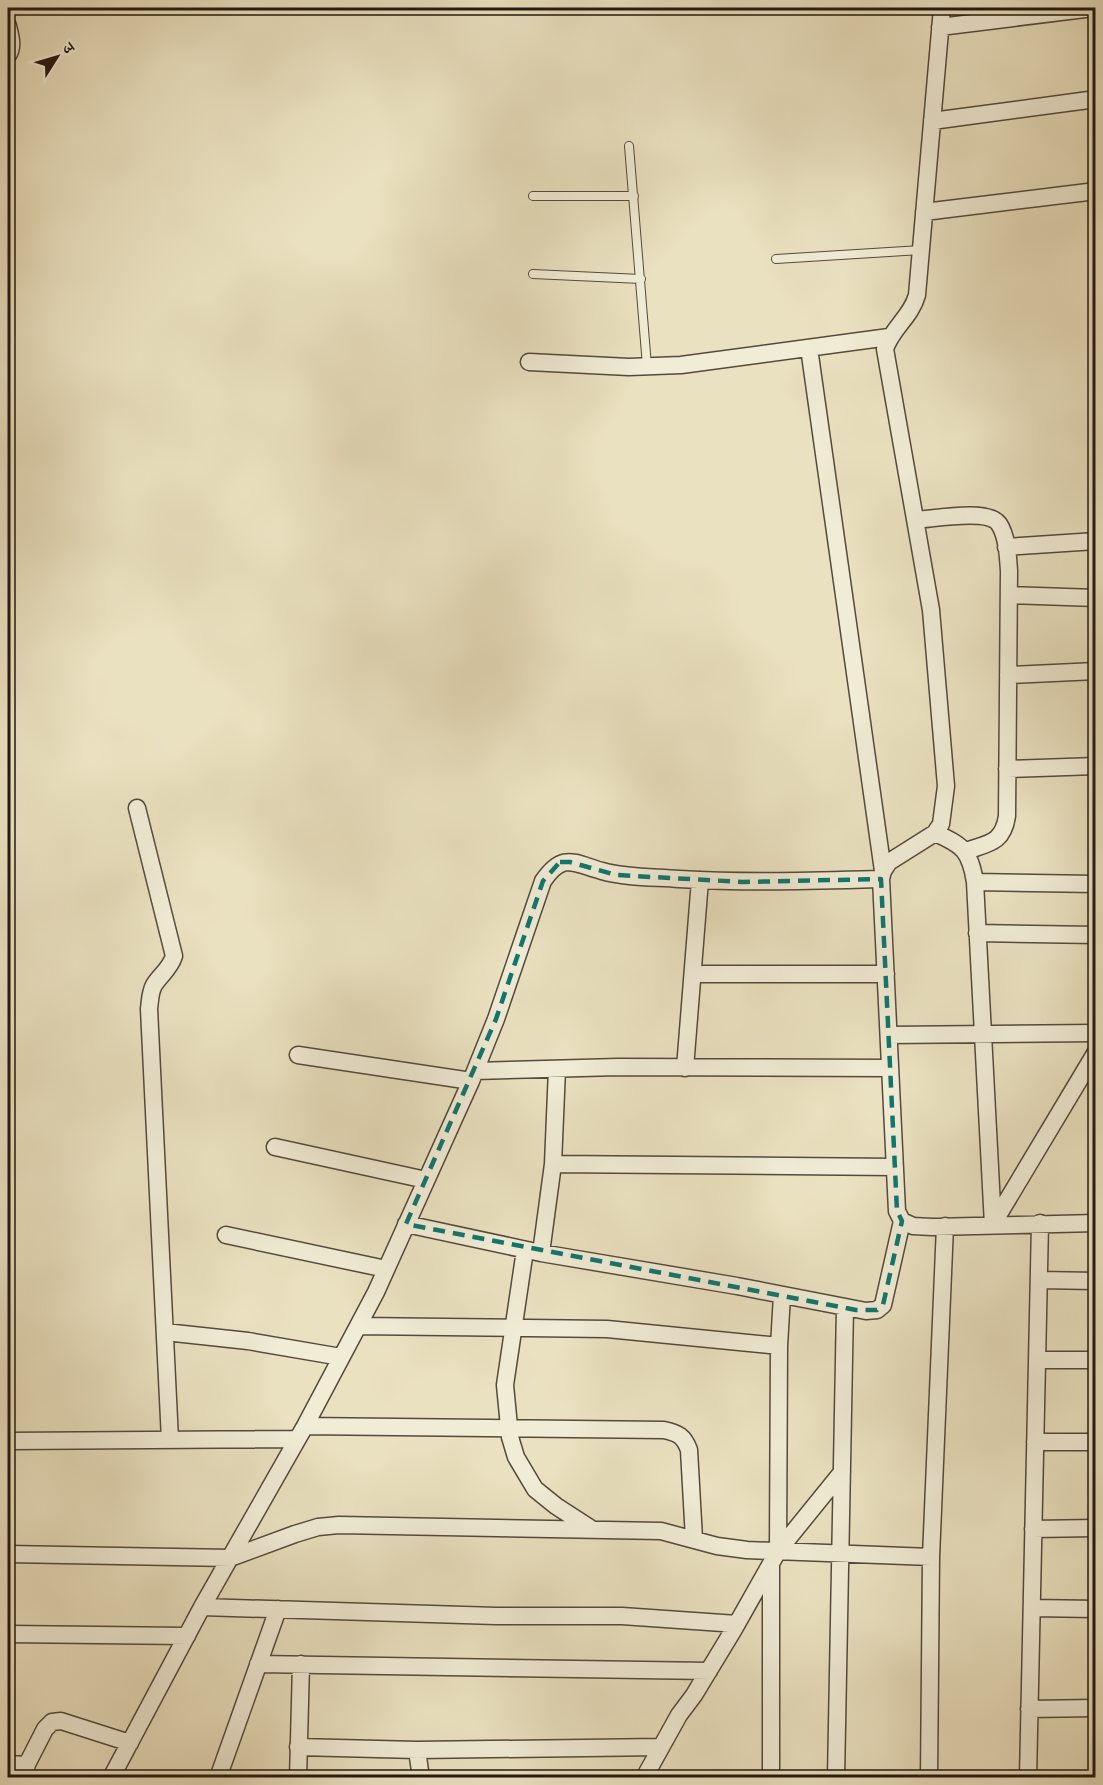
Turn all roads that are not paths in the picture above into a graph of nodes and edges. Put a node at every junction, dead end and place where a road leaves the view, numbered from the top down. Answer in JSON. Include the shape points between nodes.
{"nodes":[{"id":1,"x":942,"y":8,"type":"edge"},
{"id":2,"x":1093,"y":8,"type":"edge"},
{"id":3,"x":8,"y":26,"type":"edge"},
{"id":4,"x":940,"y":27,"type":"junction"},
{"id":5,"x":8,"y":55,"type":"edge"},
{"id":6,"x":1095,"y":99,"type":"edge"},
{"id":7,"x":932,"y":121,"type":"junction"},
{"id":8,"x":629,"y":147,"type":"dead end"},
{"id":9,"x":1095,"y":191,"type":"edge"},
{"id":10,"x":533,"y":196,"type":"dead end"},
{"id":11,"x":633,"y":196,"type":"junction"},
{"id":12,"x":924,"y":212,"type":"junction"},
{"id":13,"x":921,"y":250,"type":"junction"},
{"id":14,"x":776,"y":259,"type":"dead end"},
{"id":15,"x":533,"y":274,"type":"dead end"},
{"id":16,"x":641,"y":279,"type":"junction"},
{"id":17,"x":889,"y":337,"type":"junction"},
{"id":18,"x":808,"y":348,"type":"junction"},
{"id":19,"x":528,"y":362,"type":"dead end"},
{"id":20,"x":648,"y":366,"type":"junction"},
{"id":21,"x":916,"y":520,"type":"junction"},
{"id":22,"x":1095,"y":541,"type":"edge"},
{"id":23,"x":1005,"y":546,"type":"junction"},
{"id":24,"x":1009,"y":595,"type":"junction"},
{"id":25,"x":1095,"y":598,"type":"edge"},
{"id":26,"x":1095,"y":671,"type":"edge"},
{"id":27,"x":1008,"y":675,"type":"junction"},
{"id":28,"x":1095,"y":766,"type":"edge"},
{"id":29,"x":1007,"y":769,"type":"junction"},
{"id":30,"x":137,"y":808,"type":"dead end"},
{"id":31,"x":935,"y":833,"type":"junction"},
{"id":32,"x":966,"y":851,"type":"junction"},
{"id":33,"x":882,"y":875,"type":"junction"},
{"id":34,"x":700,"y":880,"type":"junction"},
{"id":35,"x":975,"y":882,"type":"junction"},
{"id":36,"x":1095,"y":885,"type":"edge"},
{"id":37,"x":977,"y":933,"type":"junction"},
{"id":38,"x":1095,"y":934,"type":"edge"},
{"id":39,"x":693,"y":974,"type":"junction"},
{"id":40,"x":886,"y":974,"type":"junction"},
{"id":41,"x":983,"y":1033,"type":"junction"},
{"id":42,"x":1095,"y":1033,"type":"edge"},
{"id":43,"x":889,"y":1035,"type":"junction"},
{"id":44,"x":1095,"y":1052,"type":"edge"},
{"id":45,"x":298,"y":1055,"type":"dead end"},
{"id":46,"x":685,"y":1068,"type":"junction"},
{"id":47,"x":890,"y":1068,"type":"junction"},
{"id":48,"x":557,"y":1069,"type":"junction"},
{"id":49,"x":473,"y":1076,"type":"junction"},
{"id":50,"x":275,"y":1147,"type":"dead end"},
{"id":51,"x":553,"y":1164,"type":"junction"},
{"id":52,"x":895,"y":1167,"type":"junction"},
{"id":53,"x":426,"y":1180,"type":"junction"},
{"id":54,"x":902,"y":1221,"type":"junction"},
{"id":55,"x":1040,"y":1223,"type":"junction"},
{"id":56,"x":1095,"y":1223,"type":"edge"},
{"id":57,"x":406,"y":1224,"type":"junction"},
{"id":58,"x":993,"y":1225,"type":"junction"},
{"id":59,"x":945,"y":1226,"type":"junction"},
{"id":60,"x":226,"y":1235,"type":"dead end"},
{"id":61,"x":533,"y":1251,"type":"junction"},
{"id":62,"x":386,"y":1269,"type":"junction"},
{"id":63,"x":1039,"y":1280,"type":"junction"},
{"id":64,"x":1095,"y":1281,"type":"edge"},
{"id":65,"x":782,"y":1295,"type":"junction"},
{"id":66,"x":845,"y":1307,"type":"junction"},
{"id":67,"x":358,"y":1326,"type":"junction"},
{"id":68,"x":514,"y":1327,"type":"junction"},
{"id":69,"x":165,"y":1332,"type":"junction"},
{"id":70,"x":779,"y":1346,"type":"junction"},
{"id":71,"x":341,"y":1357,"type":"junction"},
{"id":72,"x":1037,"y":1360,"type":"junction"},
{"id":73,"x":1095,"y":1360,"type":"edge"},
{"id":74,"x":510,"y":1428,"type":"junction"},
{"id":75,"x":301,"y":1433,"type":"junction"},
{"id":76,"x":171,"y":1440,"type":"junction"},
{"id":77,"x":8,"y":1441,"type":"edge"},
{"id":78,"x":1035,"y":1442,"type":"junction"},
{"id":79,"x":1095,"y":1442,"type":"edge"},
{"id":80,"x":842,"y":1472,"type":"junction"},
{"id":81,"x":1095,"y":1528,"type":"edge"},
{"id":82,"x":591,"y":1529,"type":"junction"},
{"id":83,"x":1033,"y":1529,"type":"junction"},
{"id":84,"x":694,"y":1539,"type":"junction"},
{"id":85,"x":841,"y":1553,"type":"junction"},
{"id":86,"x":8,"y":1554,"type":"edge"},
{"id":87,"x":775,"y":1557,"type":"junction"},
{"id":88,"x":932,"y":1557,"type":"junction"},
{"id":89,"x":230,"y":1558,"type":"junction"},
{"id":90,"x":202,"y":1607,"type":"junction"},
{"id":91,"x":1032,"y":1608,"type":"junction"},
{"id":92,"x":1095,"y":1609,"type":"edge"},
{"id":93,"x":278,"y":1610,"type":"junction"},
{"id":94,"x":737,"y":1624,"type":"junction"},
{"id":95,"x":8,"y":1634,"type":"edge"},
{"id":96,"x":187,"y":1636,"type":"junction"},
{"id":97,"x":258,"y":1664,"type":"junction"},
{"id":98,"x":301,"y":1664,"type":"junction"},
{"id":99,"x":709,"y":1671,"type":"junction"},
{"id":100,"x":1095,"y":1708,"type":"edge"},
{"id":101,"x":1029,"y":1709,"type":"junction"},
{"id":102,"x":130,"y":1743,"type":"junction"},
{"id":103,"x":298,"y":1747,"type":"junction"},
{"id":104,"x":661,"y":1747,"type":"junction"},
{"id":105,"x":417,"y":1750,"type":"junction"},
{"id":106,"x":8,"y":1764,"type":"edge"},
{"id":107,"x":24,"y":1771,"type":"edge"},
{"id":108,"x":220,"y":1774,"type":"edge"},
{"id":109,"x":111,"y":1778,"type":"edge"},
{"id":110,"x":298,"y":1778,"type":"edge"},
{"id":111,"x":421,"y":1778,"type":"edge"},
{"id":112,"x":644,"y":1778,"type":"edge"},
{"id":113,"x":771,"y":1778,"type":"edge"},
{"id":114,"x":836,"y":1778,"type":"edge"},
{"id":115,"x":929,"y":1778,"type":"edge"},
{"id":116,"x":1028,"y":1778,"type":"edge"}],
"edges":[{"from":1,"to":4,"type":"street"},
{"from":2,"to":4,"type":"street"},
{"from":3,"to":5,"type":"street"},
{"from":4,"to":7,"type":"street"},
{"from":6,"to":7,"type":"street"},
{"from":7,"to":12,"type":"street"},
{"from":8,"to":11,"type":"lane"},
{"from":9,"to":12,"type":"street"},
{"from":10,"to":11,"type":"lane"},
{"from":11,"to":16,"type":"lane"},
{"from":12,"to":13,"type":"street"},
{"from":13,"to":14,"type":"lane"},
{"from":13,"to":17,"type":"street","via":[[914,308]]},
{"from":15,"to":16,"type":"lane"},
{"from":16,"to":20,"type":"lane"},
{"from":17,"to":18,"type":"street"},
{"from":17,"to":21,"type":"street","via":[[886,359]]},
{"from":18,"to":20,"type":"street"},
{"from":18,"to":33,"type":"street"},
{"from":19,"to":20,"type":"street"},
{"from":21,"to":23,"type":"street","via":[[975,515],[994,518],[1000,525]]},
{"from":21,"to":31,"type":"street","via":[[931,610],[946,786],[941,824]]},
{"from":22,"to":23,"type":"street"},
{"from":23,"to":24,"type":"street"},
{"from":24,"to":25,"type":"street"},
{"from":24,"to":27,"type":"street"},
{"from":26,"to":27,"type":"street"},
{"from":27,"to":29,"type":"street"},
{"from":28,"to":29,"type":"street"},
{"from":29,"to":32,"type":"street","via":[[1005,829],[991,843]]},
{"from":30,"to":69,"type":"street","via":[[174,956],[154,985],[149,1010]]},
{"from":31,"to":32,"type":"street"},
{"from":31,"to":33,"type":"street","via":[[889,862]]},
{"from":32,"to":35,"type":"street"},
{"from":33,"to":34,"type":"street","via":[[743,882]]},
{"from":33,"to":40,"type":"street"},
{"from":34,"to":39,"type":"street"},
{"from":34,"to":49,"type":"street","via":[[616,875],[570,862],[560,862],[552,868],[543,881]]},
{"from":35,"to":36,"type":"street"},
{"from":35,"to":37,"type":"street"},
{"from":37,"to":38,"type":"street"},
{"from":37,"to":41,"type":"street"},
{"from":39,"to":40,"type":"street"},
{"from":39,"to":46,"type":"street"},
{"from":40,"to":43,"type":"street"},
{"from":41,"to":42,"type":"street"},
{"from":41,"to":43,"type":"street"},
{"from":41,"to":58,"type":"street"},
{"from":43,"to":47,"type":"street"},
{"from":44,"to":58,"type":"street"},
{"from":45,"to":49,"type":"street"},
{"from":46,"to":47,"type":"street"},
{"from":46,"to":48,"type":"street"},
{"from":47,"to":52,"type":"street"},
{"from":48,"to":49,"type":"street"},
{"from":48,"to":51,"type":"street"},
{"from":49,"to":53,"type":"street"},
{"from":50,"to":53,"type":"street"},
{"from":51,"to":52,"type":"street"},
{"from":51,"to":61,"type":"street"},
{"from":52,"to":54,"type":"street","via":[[897,1211]]},
{"from":53,"to":57,"type":"street"},
{"from":54,"to":59,"type":"street","via":[[913,1226]]},
{"from":54,"to":66,"type":"street","via":[[883,1305],[866,1311]]},
{"from":55,"to":56,"type":"street"},
{"from":55,"to":58,"type":"street"},
{"from":55,"to":63,"type":"street"},
{"from":57,"to":61,"type":"street"},
{"from":57,"to":62,"type":"street"},
{"from":58,"to":59,"type":"street"},
{"from":59,"to":88,"type":"street"},
{"from":60,"to":62,"type":"street"},
{"from":61,"to":65,"type":"street"},
{"from":61,"to":68,"type":"street"},
{"from":62,"to":67,"type":"street"},
{"from":63,"to":64,"type":"street"},
{"from":63,"to":72,"type":"street"},
{"from":65,"to":66,"type":"street"},
{"from":65,"to":70,"type":"street"},
{"from":66,"to":80,"type":"street"},
{"from":67,"to":68,"type":"street"},
{"from":67,"to":71,"type":"street"},
{"from":68,"to":70,"type":"street","via":[[607,1329]]},
{"from":68,"to":74,"type":"street","via":[[506,1385]]},
{"from":69,"to":71,"type":"street"},
{"from":69,"to":76,"type":"street"},
{"from":70,"to":87,"type":"street"},
{"from":71,"to":75,"type":"street"},
{"from":72,"to":73,"type":"street"},
{"from":72,"to":78,"type":"street"},
{"from":74,"to":75,"type":"street"},
{"from":74,"to":82,"type":"street","via":[[516,1457],[535,1489]]},
{"from":74,"to":84,"type":"street","via":[[678,1433],[689,1450]]},
{"from":75,"to":76,"type":"street"},
{"from":75,"to":89,"type":"street"},
{"from":76,"to":77,"type":"street"},
{"from":78,"to":79,"type":"street"},
{"from":78,"to":83,"type":"street"},
{"from":80,"to":85,"type":"street"},
{"from":80,"to":87,"type":"street"},
{"from":81,"to":83,"type":"street"},
{"from":82,"to":84,"type":"street","via":[[661,1531]]},
{"from":82,"to":89,"type":"street","via":[[339,1525],[318,1527]]},
{"from":83,"to":91,"type":"street"},
{"from":84,"to":87,"type":"street"},
{"from":85,"to":87,"type":"street"},
{"from":85,"to":88,"type":"street"},
{"from":85,"to":114,"type":"street"},
{"from":86,"to":89,"type":"street"},
{"from":87,"to":94,"type":"street"},
{"from":87,"to":113,"type":"street"},
{"from":88,"to":115,"type":"street"},
{"from":89,"to":90,"type":"street"},
{"from":90,"to":93,"type":"street"},
{"from":90,"to":96,"type":"street"},
{"from":91,"to":92,"type":"street"},
{"from":91,"to":101,"type":"street"},
{"from":93,"to":94,"type":"street","via":[[622,1616]]},
{"from":93,"to":97,"type":"street"},
{"from":94,"to":99,"type":"street"},
{"from":95,"to":96,"type":"street"},
{"from":96,"to":102,"type":"street"},
{"from":97,"to":98,"type":"street"},
{"from":97,"to":108,"type":"street"},
{"from":98,"to":99,"type":"street"},
{"from":98,"to":103,"type":"street"},
{"from":99,"to":104,"type":"street"},
{"from":100,"to":101,"type":"street"},
{"from":101,"to":116,"type":"street"},
{"from":102,"to":107,"type":"street","via":[[61,1721],[52,1722]]},
{"from":102,"to":109,"type":"street"},
{"from":103,"to":105,"type":"street"},
{"from":103,"to":110,"type":"street"},
{"from":104,"to":105,"type":"street"},
{"from":104,"to":112,"type":"street"},
{"from":105,"to":111,"type":"street"},
{"from":106,"to":107,"type":"street"}]}
